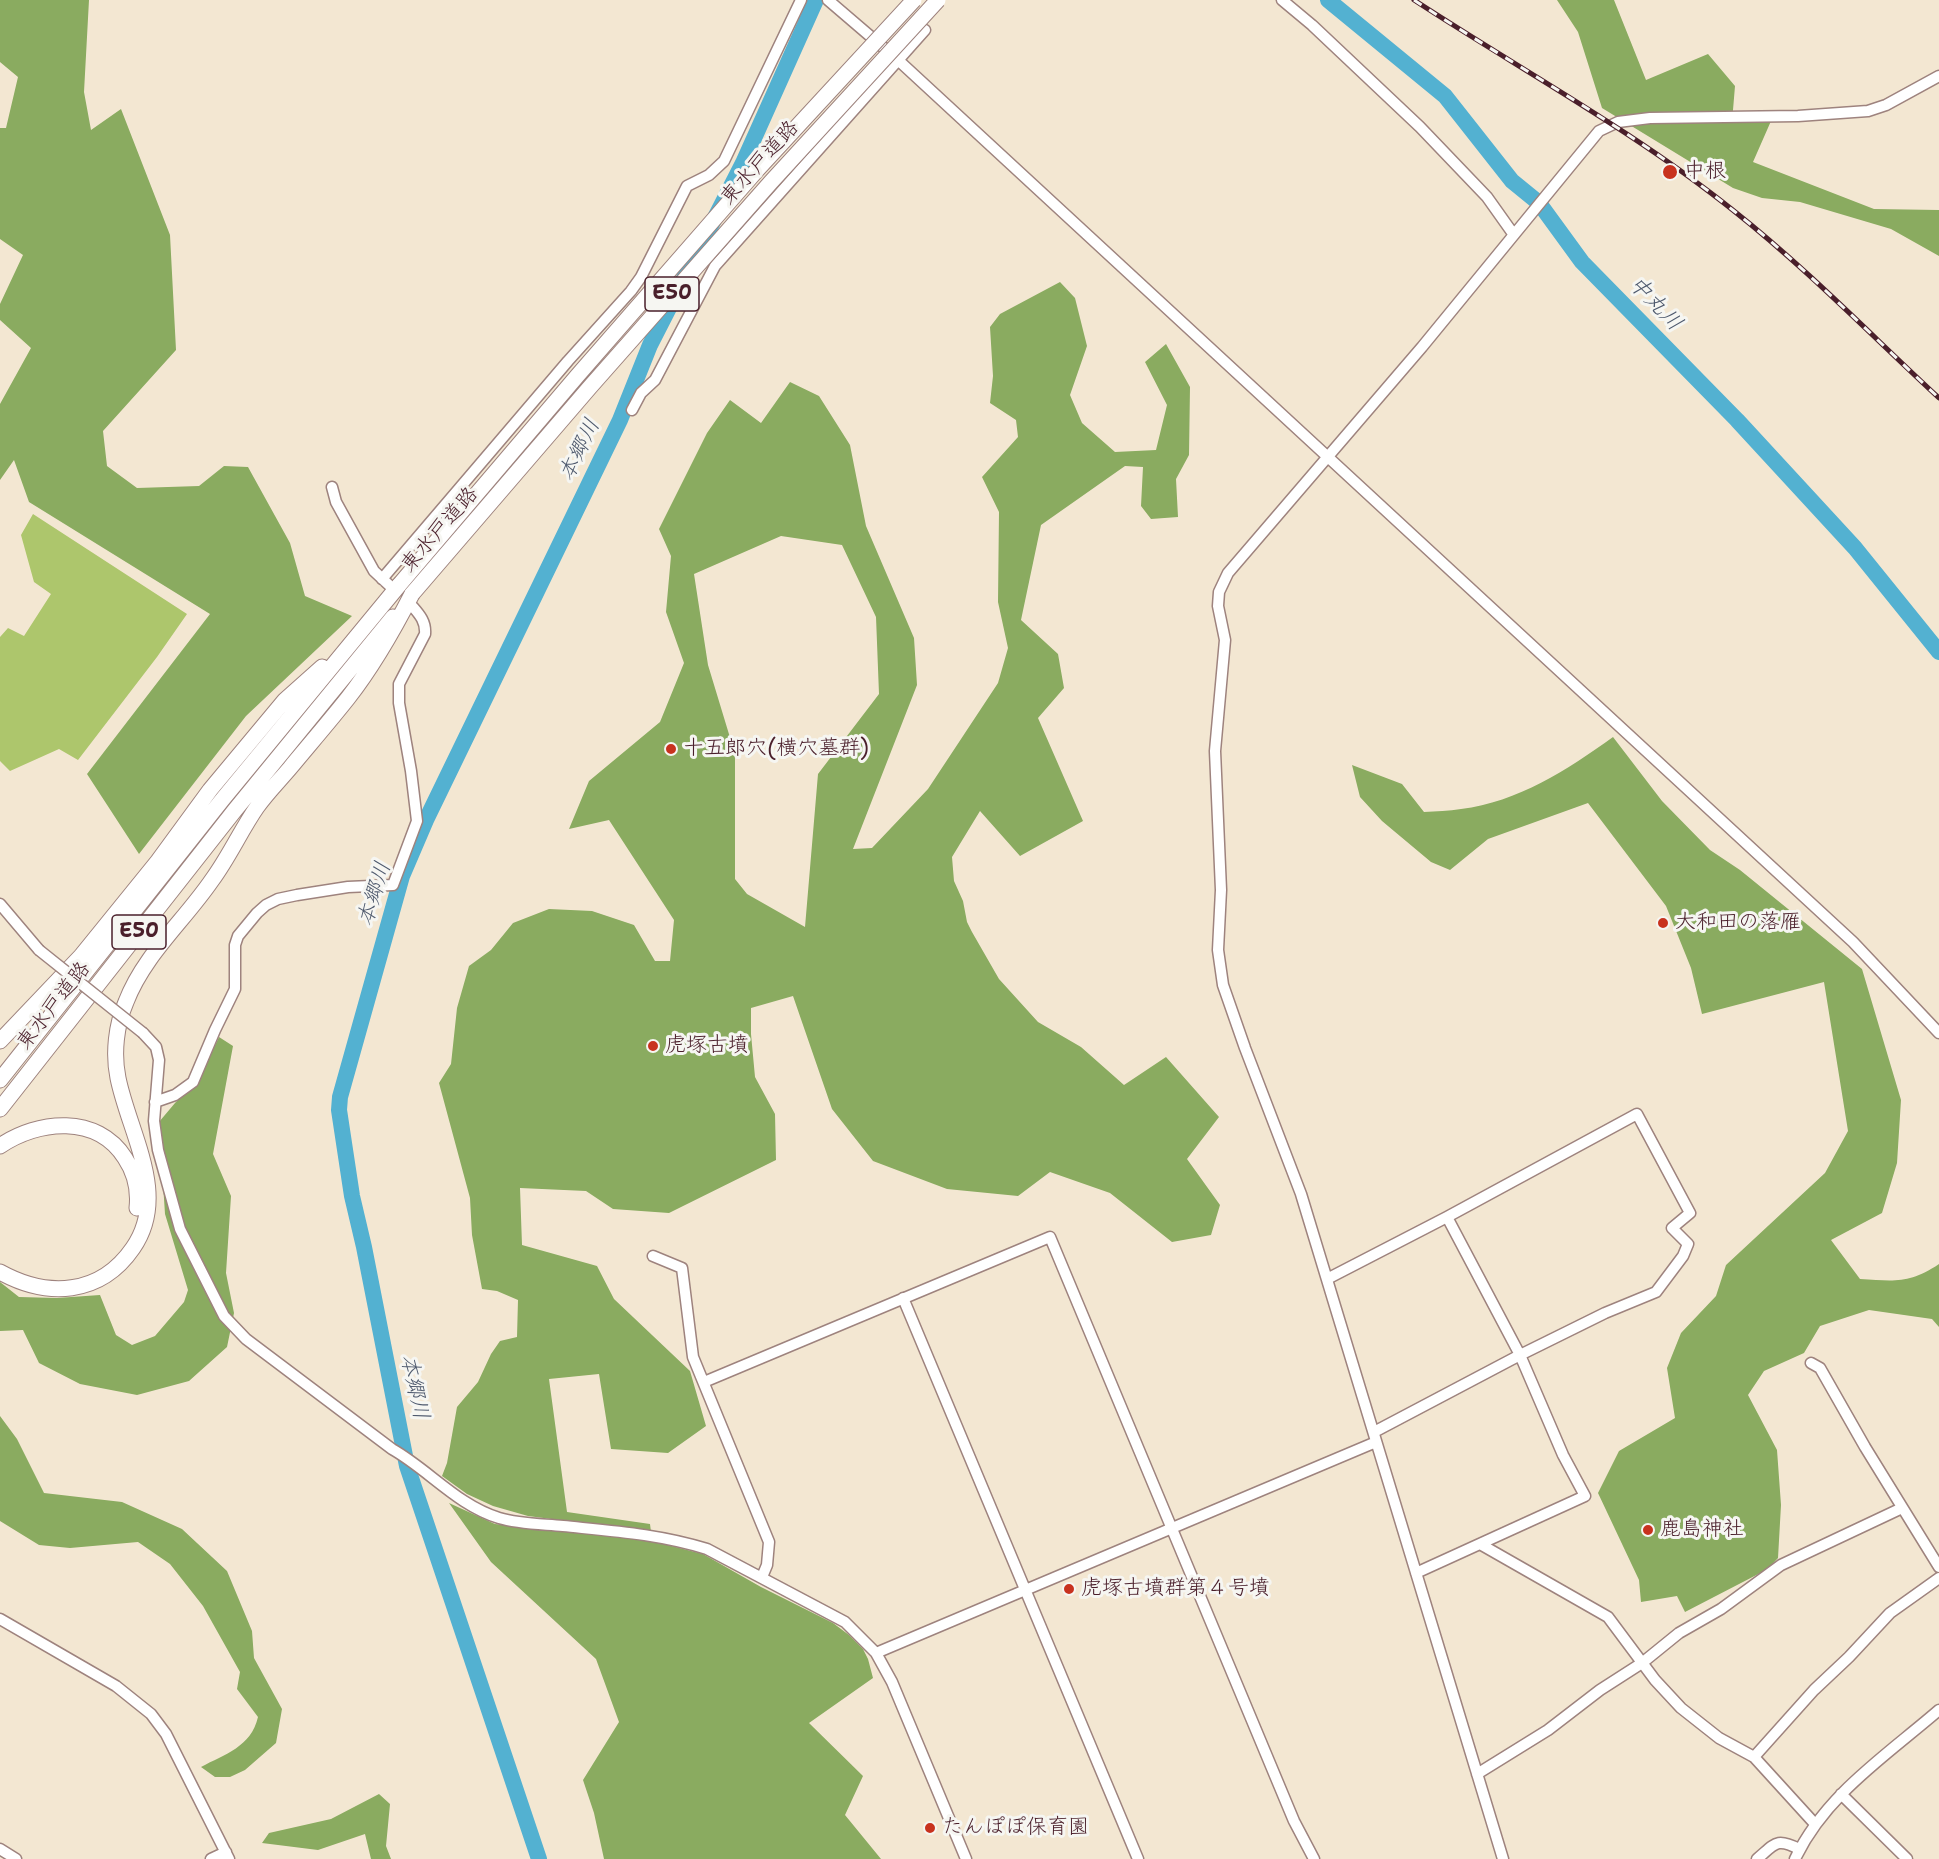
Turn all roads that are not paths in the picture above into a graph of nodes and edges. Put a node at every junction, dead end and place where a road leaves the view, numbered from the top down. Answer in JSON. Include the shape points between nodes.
{"nodes":[{"id":1,"x":801,"y":0,"type":"edge"},
{"id":2,"x":828,"y":0,"type":"edge"},
{"id":3,"x":914,"y":0,"type":"edge"},
{"id":4,"x":938,"y":0,"type":"edge"},
{"id":5,"x":1282,"y":0,"type":"edge"},
{"id":6,"x":925,"y":30,"type":"dead end"},
{"id":7,"x":898,"y":60,"type":"junction"},
{"id":8,"x":1939,"y":76,"type":"edge"},
{"id":9,"x":1514,"y":235,"type":"junction"},
{"id":10,"x":632,"y":410,"type":"dead end"},
{"id":11,"x":1327,"y":458,"type":"junction"},
{"id":12,"x":332,"y":487,"type":"dead end"},
{"id":13,"x":390,"y":583,"type":"junction"},
{"id":14,"x":413,"y":601,"type":"junction"},
{"id":15,"x":356,"y":636,"type":"junction"},
{"id":16,"x":0,"y":904,"type":"edge"},
{"id":17,"x":1939,"y":1033,"type":"edge"},
{"id":18,"x":0,"y":1041,"type":"edge"},
{"id":19,"x":0,"y":1080,"type":"edge"},
{"id":20,"x":155,"y":1102,"type":"junction"},
{"id":21,"x":0,"y":1109,"type":"edge"},
{"id":22,"x":0,"y":1146,"type":"edge"},
{"id":23,"x":1448,"y":1217,"type":"junction"},
{"id":24,"x":653,"y":1256,"type":"dead end"},
{"id":25,"x":0,"y":1262,"type":"edge"},
{"id":26,"x":0,"y":1272,"type":"edge"},
{"id":27,"x":1327,"y":1279,"type":"junction"},
{"id":28,"x":903,"y":1298,"type":"junction"},
{"id":29,"x":1520,"y":1355,"type":"junction"},
{"id":30,"x":1811,"y":1363,"type":"dead end"},
{"id":31,"x":704,"y":1382,"type":"junction"},
{"id":32,"x":1375,"y":1437,"type":"junction"},
{"id":33,"x":1902,"y":1508,"type":"junction"},
{"id":34,"x":1172,"y":1529,"type":"junction"},
{"id":35,"x":1480,"y":1544,"type":"junction"},
{"id":36,"x":1939,"y":1568,"type":"edge"},
{"id":37,"x":1416,"y":1573,"type":"junction"},
{"id":38,"x":762,"y":1577,"type":"junction"},
{"id":39,"x":1939,"y":1578,"type":"edge"},
{"id":40,"x":1025,"y":1590,"type":"junction"},
{"id":41,"x":0,"y":1619,"type":"edge"},
{"id":42,"x":876,"y":1653,"type":"junction"},
{"id":43,"x":1642,"y":1663,"type":"junction"},
{"id":44,"x":1939,"y":1710,"type":"edge"},
{"id":45,"x":1754,"y":1757,"type":"junction"},
{"id":46,"x":1477,"y":1774,"type":"junction"},
{"id":47,"x":1841,"y":1794,"type":"junction"},
{"id":48,"x":1815,"y":1824,"type":"junction"},
{"id":49,"x":0,"y":1849,"type":"edge"},
{"id":50,"x":1797,"y":1854,"type":"edge"},
{"id":51,"x":227,"y":1856,"type":"edge"},
{"id":52,"x":16,"y":1859,"type":"edge"},
{"id":53,"x":211,"y":1859,"type":"edge"},
{"id":54,"x":966,"y":1859,"type":"edge"},
{"id":55,"x":1138,"y":1859,"type":"edge"},
{"id":56,"x":1314,"y":1859,"type":"edge"},
{"id":57,"x":1503,"y":1859,"type":"edge"},
{"id":58,"x":1757,"y":1859,"type":"edge"},
{"id":59,"x":1907,"y":1859,"type":"edge"}],
"edges":[{"from":1,"to":13,"type":"street","via":[[724,161],[709,175],[687,186],[641,277]]},
{"from":2,"to":7,"type":"street"},
{"from":3,"to":13,"type":"highway","name":"東水戸道路","number":"E50","bridge":true,"via":[[749,179]]},
{"from":4,"to":14,"type":"highway","name":"東水戸道路","number":"E50","bridge":true,"via":[[590,387]]},
{"from":5,"to":9,"type":"street","via":[[1420,127],[1487,197]]},
{"from":6,"to":7,"type":"street"},
{"from":7,"to":10,"type":"street","via":[[715,266],[655,380],[641,393]]},
{"from":7,"to":11,"type":"street"},
{"from":8,"to":9,"type":"street","via":[[1868,111],[1618,122],[1599,131]]},
{"from":9,"to":11,"type":"street"},
{"from":11,"to":17,"type":"street","via":[[1845,934]]},
{"from":11,"to":27,"type":"street","via":[[1228,573],[1219,592],[1225,640],[1215,782],[1221,890],[1218,950],[1223,985],[1301,1194]]},
{"from":12,"to":13,"type":"street","via":[[336,502],[374,571]]},
{"from":13,"to":15,"type":"highway","name":"東水戸道路","number":"E50"},
{"from":14,"to":20,"type":"street","via":[[423,619],[424,634],[399,684],[399,703],[417,822],[393,885],[297,895],[278,899],[257,913],[238,936],[232,999],[193,1082],[175,1095]]},
{"from":14,"to":21,"type":"highway","name":"東水戸道路","number":"E50","via":[[235,810]]},
{"from":14,"to":26,"type":"highway","via":[[355,688],[258,806],[212,880],[143,970],[125,1004],[116,1048],[118,1078],[147,1185],[147,1213],[133,1248],[114,1270],[73,1288],[42,1288]]},
{"from":15,"to":18,"type":"highway","via":[[285,700],[81,956]]},
{"from":15,"to":19,"type":"highway","name":"東水戸道路","number":"E50"},
{"from":16,"to":20,"type":"street","bridge":true,"via":[[39,950],[156,1047],[159,1060]]},
{"from":20,"to":38,"type":"street","via":[[158,1150],[180,1229],[224,1316],[246,1339],[476,1509],[501,1519],[655,1535],[707,1549]]},
{"from":22,"to":25,"type":"highway","via":[[45,1126],[84,1127],[124,1155],[134,1176],[138,1201],[129,1238],[110,1260],[87,1275],[43,1280]]},
{"from":23,"to":27,"type":"street"},
{"from":23,"to":29,"type":"street"},
{"from":23,"to":29,"type":"street","via":[[1637,1114],[1690,1213],[1672,1228],[1688,1244],[1656,1292]]},
{"from":24,"to":31,"type":"street","via":[[682,1268],[693,1357]]},
{"from":27,"to":32,"type":"street"},
{"from":28,"to":31,"type":"street"},
{"from":28,"to":34,"type":"street","via":[[1050,1237]]},
{"from":28,"to":40,"type":"street"},
{"from":29,"to":32,"type":"street"},
{"from":29,"to":35,"type":"street","via":[[1585,1496]]},
{"from":30,"to":33,"type":"street","via":[[1820,1368]]},
{"from":31,"to":38,"type":"street","via":[[769,1542]]},
{"from":32,"to":34,"type":"street"},
{"from":32,"to":37,"type":"street"},
{"from":33,"to":36,"type":"street"},
{"from":33,"to":43,"type":"street","via":[[1781,1566],[1679,1633]]},
{"from":34,"to":40,"type":"street"},
{"from":34,"to":56,"type":"street","via":[[1294,1821]]},
{"from":35,"to":37,"type":"street"},
{"from":35,"to":43,"type":"street","via":[[1608,1617]]},
{"from":37,"to":46,"type":"street"},
{"from":38,"to":42,"type":"street","via":[[845,1622]]},
{"from":39,"to":45,"type":"street","via":[[1890,1613]]},
{"from":40,"to":42,"type":"street"},
{"from":40,"to":55,"type":"street"},
{"from":41,"to":51,"type":"street","via":[[116,1686],[151,1714],[166,1734]]},
{"from":42,"to":54,"type":"street","via":[[892,1682]]},
{"from":43,"to":45,"type":"street","via":[[1681,1708],[1719,1738]]},
{"from":43,"to":46,"type":"street","via":[[1548,1730]]},
{"from":44,"to":47,"type":"street"},
{"from":45,"to":48,"type":"street"},
{"from":46,"to":57,"type":"street"},
{"from":47,"to":48,"type":"street"},
{"from":47,"to":59,"type":"street"},
{"from":48,"to":50,"type":"street"},
{"from":49,"to":52,"type":"street"},
{"from":50,"to":58,"type":"street","via":[[1786,1842],[1776,1843]]},
{"from":51,"to":53,"type":"street"}]}
